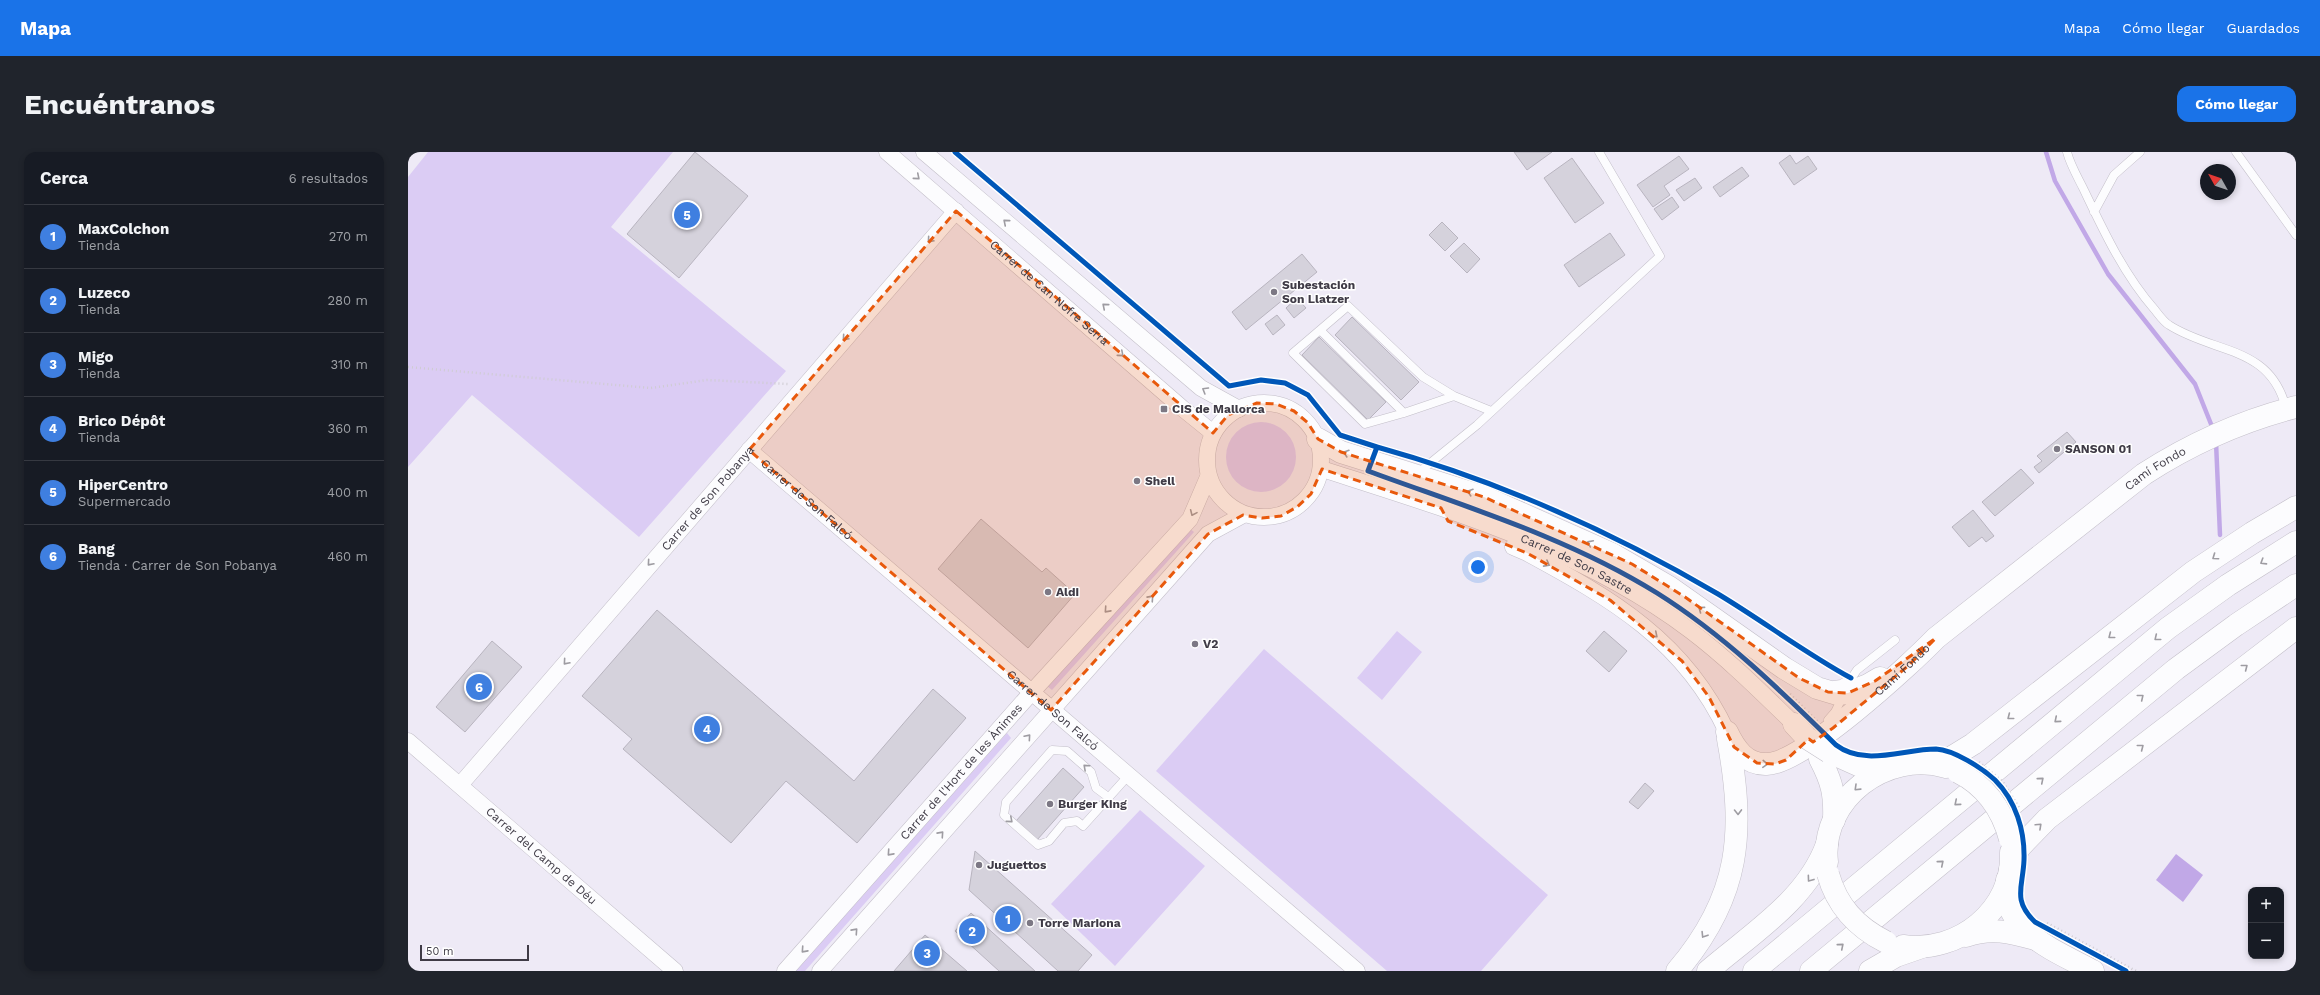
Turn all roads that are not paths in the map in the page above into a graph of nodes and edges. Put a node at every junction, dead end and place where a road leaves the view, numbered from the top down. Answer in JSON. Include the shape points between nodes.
{"nodes":[{"id":1,"x":887,"y":152,"type":"edge"},
{"id":2,"x":924,"y":152,"type":"edge"},
{"id":3,"x":1599,"y":152,"type":"edge"},
{"id":4,"x":2067,"y":152,"type":"edge"},
{"id":5,"x":2236,"y":152,"type":"edge"},
{"id":6,"x":2135,"y":153,"type":"edge"},
{"id":7,"x":956,"y":211,"type":"junction"},
{"id":8,"x":2094,"y":212,"type":"junction"},
{"id":9,"x":2296,"y":235,"type":"edge"},
{"id":10,"x":1320,"y":330,"type":"junction"},
{"id":11,"x":1454,"y":396,"type":"junction"},
{"id":12,"x":1239,"y":408,"type":"junction"},
{"id":13,"x":2291,"y":408,"type":"edge"},
{"id":14,"x":1404,"y":412,"type":"junction"},
{"id":15,"x":1491,"y":412,"type":"junction"},
{"id":16,"x":1213,"y":432,"type":"junction"},
{"id":17,"x":1318,"y":439,"type":"junction"},
{"id":18,"x":749,"y":450,"type":"junction"},
{"id":19,"x":1322,"y":469,"type":"junction"},
{"id":20,"x":1415,"y":475,"type":"junction"},
{"id":21,"x":1208,"y":477,"type":"junction"},
{"id":22,"x":1441,"y":508,"type":"junction"},
{"id":23,"x":2296,"y":508,"type":"edge"},
{"id":24,"x":1243,"y":515,"type":"junction"},
{"id":25,"x":2296,"y":542,"type":"edge"},
{"id":26,"x":2296,"y":585,"type":"edge"},
{"id":27,"x":1727,"y":628,"type":"junction"},
{"id":28,"x":2296,"y":628,"type":"edge"},
{"id":29,"x":1936,"y":638,"type":"junction"},
{"id":30,"x":1895,"y":640,"type":"dead end"},
{"id":31,"x":1847,"y":686,"type":"junction"},
{"id":32,"x":1817,"y":688,"type":"junction"},
{"id":33,"x":1031,"y":693,"type":"junction"},
{"id":34,"x":1051,"y":710,"type":"junction"},
{"id":35,"x":1808,"y":730,"type":"junction"},
{"id":36,"x":1727,"y":732,"type":"junction"},
{"id":37,"x":408,"y":741,"type":"edge"},
{"id":38,"x":1824,"y":756,"type":"junction"},
{"id":39,"x":1961,"y":763,"type":"junction"},
{"id":40,"x":1890,"y":767,"type":"junction"},
{"id":41,"x":1128,"y":776,"type":"junction"},
{"id":42,"x":460,"y":785,"type":"junction"},
{"id":43,"x":1108,"y":797,"type":"junction"},
{"id":44,"x":1834,"y":820,"type":"junction"},
{"id":45,"x":1827,"y":844,"type":"junction"},
{"id":46,"x":2009,"y":874,"type":"junction"},
{"id":47,"x":2039,"y":928,"type":"junction"},
{"id":48,"x":1963,"y":936,"type":"junction"},
{"id":49,"x":1922,"y":947,"type":"junction"},
{"id":50,"x":675,"y":971,"type":"edge"},
{"id":51,"x":785,"y":971,"type":"edge"},
{"id":52,"x":820,"y":971,"type":"edge"},
{"id":53,"x":1357,"y":971,"type":"edge"},
{"id":54,"x":1677,"y":971,"type":"edge"},
{"id":55,"x":1708,"y":971,"type":"edge"},
{"id":56,"x":1754,"y":971,"type":"edge"},
{"id":57,"x":1811,"y":971,"type":"edge"},
{"id":58,"x":1870,"y":971,"type":"edge"},
{"id":59,"x":2092,"y":971,"type":"edge"}],
"edges":[{"from":1,"to":7,"type":"street","name":"Carrer de Can Nofre Serra","one_way":true},
{"from":12,"to":2,"type":"street","name":"Carrer de Can Nofre Serra","one_way":true,"via":[[1201,388]]},
{"from":3,"to":15,"type":"lane","via":[[1660,256]]},
{"from":4,"to":8,"type":"lane"},
{"from":5,"to":9,"type":"lane"},
{"from":6,"to":8,"type":"lane","via":[[2114,175]]},
{"from":7,"to":16,"type":"street","name":"Carrer de Can Nofre Serra","one_way":true,"via":[[1182,408]]},
{"from":7,"to":18,"type":"street","name":"Carrer de Son Pobanya","one_way":true},
{"from":8,"to":13,"type":"lane","via":[[2135,288],[2168,325],[2259,364],[2271,376]]},
{"from":10,"to":11,"type":"lane","via":[[1348,306],[1423,376]]},
{"from":10,"to":14,"type":"lane"},
{"from":10,"to":14,"type":"lane","via":[[1293,353],[1365,424]]},
{"from":11,"to":14,"type":"lane"},
{"from":11,"to":15,"type":"lane"},
{"from":12,"to":16,"type":"street","via":[[1224,419]]},
{"from":12,"to":17,"type":"street","via":[[1257,403],[1276,404],[1288,408],[1308,423]]},
{"from":13,"to":29,"type":"main road","name":"Camí Fondo","via":[[2239,424],[2180,452],[2128,486]]},
{"from":15,"to":20,"type":"lane"},
{"from":16,"to":21,"type":"street","via":[[1207,454]]},
{"from":17,"to":19,"type":"street"},
{"from":20,"to":17,"type":"main road","one_way":true,"via":[[1341,452]]},
{"from":18,"to":33,"type":"street","name":"Carrer de Son Falcó","via":[[1017,678]]},
{"from":18,"to":42,"type":"street","name":"Carrer de Son Pobanya","one_way":true},
{"from":19,"to":22,"type":"street","name":"Carrer de Son Sastre"},
{"from":19,"to":24,"type":"street","via":[[1311,494],[1298,507],[1274,517]]},
{"from":27,"to":20,"type":"main road","one_way":true,"via":[[1669,586],[1591,544],[1484,497]]},
{"from":21,"to":24,"type":"street","via":[[1216,493],[1228,506]]},
{"from":21,"to":33,"type":"street","name":"Carrer de l'Hort de les Ànimes","one_way":true,"via":[[1190,519]]},
{"from":22,"to":35,"type":"street","name":"Carrer de Son Sastre","via":[[1556,553],[1640,597],[1691,631]]},
{"from":22,"to":36,"type":"street","one_way":true,"via":[[1448,521],[1527,553],[1583,583],[1624,610],[1682,661],[1709,697]]},
{"from":23,"to":39,"type":"main road","one_way":true,"via":[[2193,572],[2015,713]]},
{"from":34,"to":24,"type":"street","name":"Carrer de l'Hort de les Ànimes","one_way":true,"via":[[1208,534]]},
{"from":25,"to":56,"type":"main road","one_way":true,"via":[[2228,585],[2168,628]]},
{"from":57,"to":26,"type":"main road","one_way":true,"via":[[2176,669],[2236,624]]},
{"from":27,"to":31,"type":"lane","via":[[1762,643],[1822,682]]},
{"from":27,"to":32,"type":"main road"},
{"from":46,"to":28,"type":"main road","one_way":true,"via":[[2021,845],[2047,819]]},
{"from":29,"to":31,"type":"main road","via":[[1875,681],[1857,690]]},
{"from":29,"to":35,"type":"main road","name":"Camí Fondo","via":[[1908,666],[1833,728]]},
{"from":30,"to":31,"type":"lane","via":[[1857,670]]},
{"from":31,"to":32,"type":"main road","via":[[1832,693]]},
{"from":31,"to":35,"type":"lane","via":[[1835,712]]},
{"from":32,"to":35,"type":"main road","via":[[1829,700],[1831,708]]},
{"from":33,"to":34,"type":"street","name":"Carrer de Son Falcó"},
{"from":33,"to":51,"type":"street","name":"Carrer de l'Hort de les Ànimes","one_way":true},
{"from":34,"to":41,"type":"street","name":"Carrer de Son Falcó"},
{"from":52,"to":34,"type":"street","name":"Carrer de l'Hort de les Ànimes","one_way":true},
{"from":36,"to":35,"type":"main road","name":"Camí Fondo","one_way":true,"via":[[1741,754],[1756,763],[1775,764]]},
{"from":35,"to":38,"type":"main road"},
{"from":36,"to":54,"type":"main road","one_way":true,"via":[[1737,794],[1737,838],[1732,870],[1713,921]]},
{"from":37,"to":42,"type":"street","name":"Carrer del Camp de Déu"},
{"from":38,"to":40,"type":"main road","via":[[1858,765]]},
{"from":38,"to":44,"type":"main road","via":[[1835,798]]},
{"from":39,"to":40,"type":"main road","via":[[1904,764]]},
{"from":39,"to":46,"type":"main road","bridge":true,"via":[[1992,798],[2002,816],[2010,839]]},
{"from":40,"to":44,"type":"main road","one_way":true,"via":[[1873,775],[1853,791]]},
{"from":41,"to":43,"type":"lane"},
{"from":41,"to":53,"type":"street","name":"Carrer de Son Falcó"},
{"from":42,"to":50,"type":"street","name":"Carrer del Camp de Déu"},
{"from":43,"to":43,"type":"lane","one_way":true,"via":[[1096,788],[1091,772],[1067,750],[1052,750],[1006,802],[1004,815],[1038,845],[1049,841],[1064,823],[1077,821],[1083,826]]},
{"from":44,"to":45,"type":"main road"},
{"from":45,"to":49,"type":"main road","bridge":true,"via":[[1828,874],[1835,893],[1848,914],[1861,927],[1886,942]]},
{"from":45,"to":55,"type":"main road","one_way":true,"via":[[1807,884]]},
{"from":46,"to":47,"type":"main road","via":[[2006,894],[2011,911],[2022,926]]},
{"from":46,"to":48,"type":"main road","via":[[1990,914]]},
{"from":47,"to":48,"type":"main road","via":[[1993,930]]},
{"from":47,"to":59,"type":"main road"},
{"from":48,"to":49,"type":"main road","via":[[1944,944]]},
{"from":49,"to":58,"type":"main road","via":[[1896,956]]}]}
